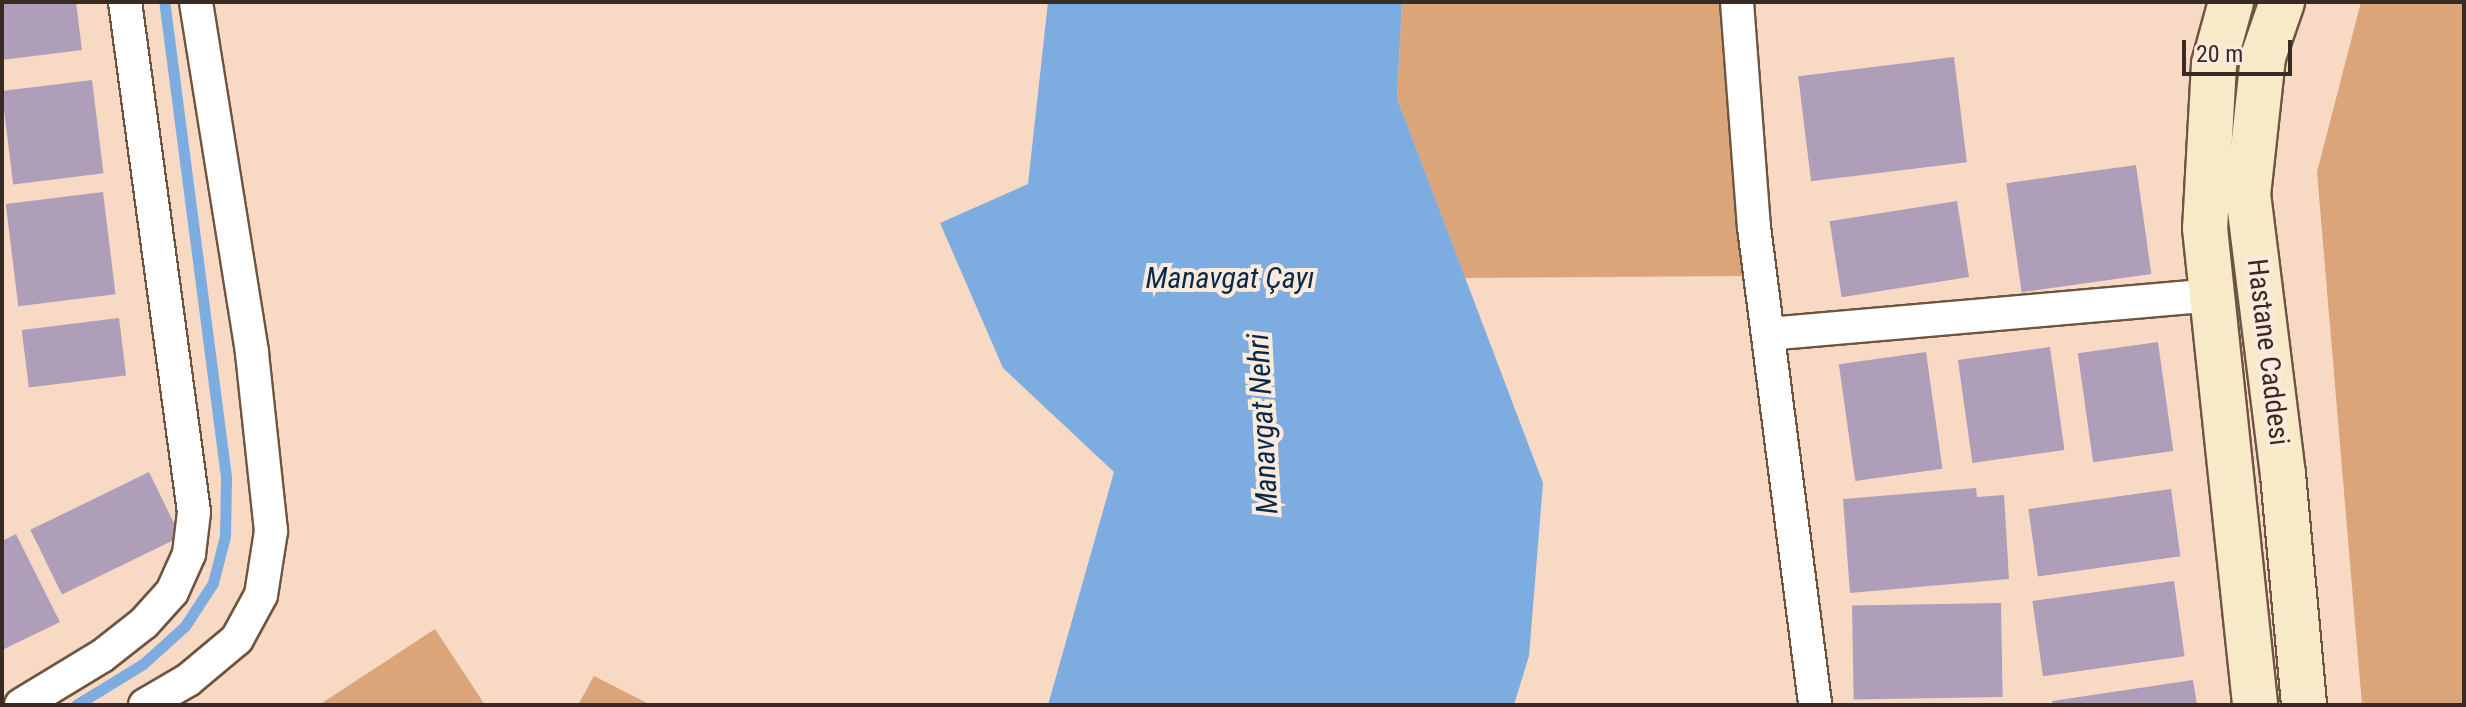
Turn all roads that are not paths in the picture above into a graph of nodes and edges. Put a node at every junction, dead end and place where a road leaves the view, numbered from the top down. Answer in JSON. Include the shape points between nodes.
{"nodes":[{"id":1,"x":125,"y":2,"type":"edge"},
{"id":2,"x":196,"y":2,"type":"edge"},
{"id":3,"x":1737,"y":2,"type":"edge"},
{"id":4,"x":2231,"y":2,"type":"edge"},
{"id":5,"x":2282,"y":2,"type":"edge"},
{"id":6,"x":2212,"y":295,"type":"junction"},
{"id":7,"x":1768,"y":334,"type":"junction"},
{"id":8,"x":21,"y":705,"type":"edge"},
{"id":9,"x":145,"y":705,"type":"edge"},
{"id":10,"x":1815,"y":705,"type":"edge"},
{"id":11,"x":2255,"y":705,"type":"edge"},
{"id":12,"x":2304,"y":705,"type":"edge"}],
"edges":[{"from":1,"to":8,"type":"street","via":[[194,512],[189,554],[172,592],[144,623],[102,656]]},
{"from":2,"to":9,"type":"street","via":[[252,352],[271,531],[261,595],[237,639],[188,680]]},
{"from":3,"to":7,"type":"street"},
{"from":4,"to":6,"type":"main road","name":"Hastane Caddesi","via":[[2214,64],[2205,228]]},
{"from":5,"to":12,"type":"main road","name":"Hastane Caddesi","via":[[2263,57],[2248,194],[2283,474]]},
{"from":6,"to":7,"type":"street"},
{"from":6,"to":11,"type":"main road","name":"Hastane Caddesi"},
{"from":7,"to":10,"type":"street"}]}
